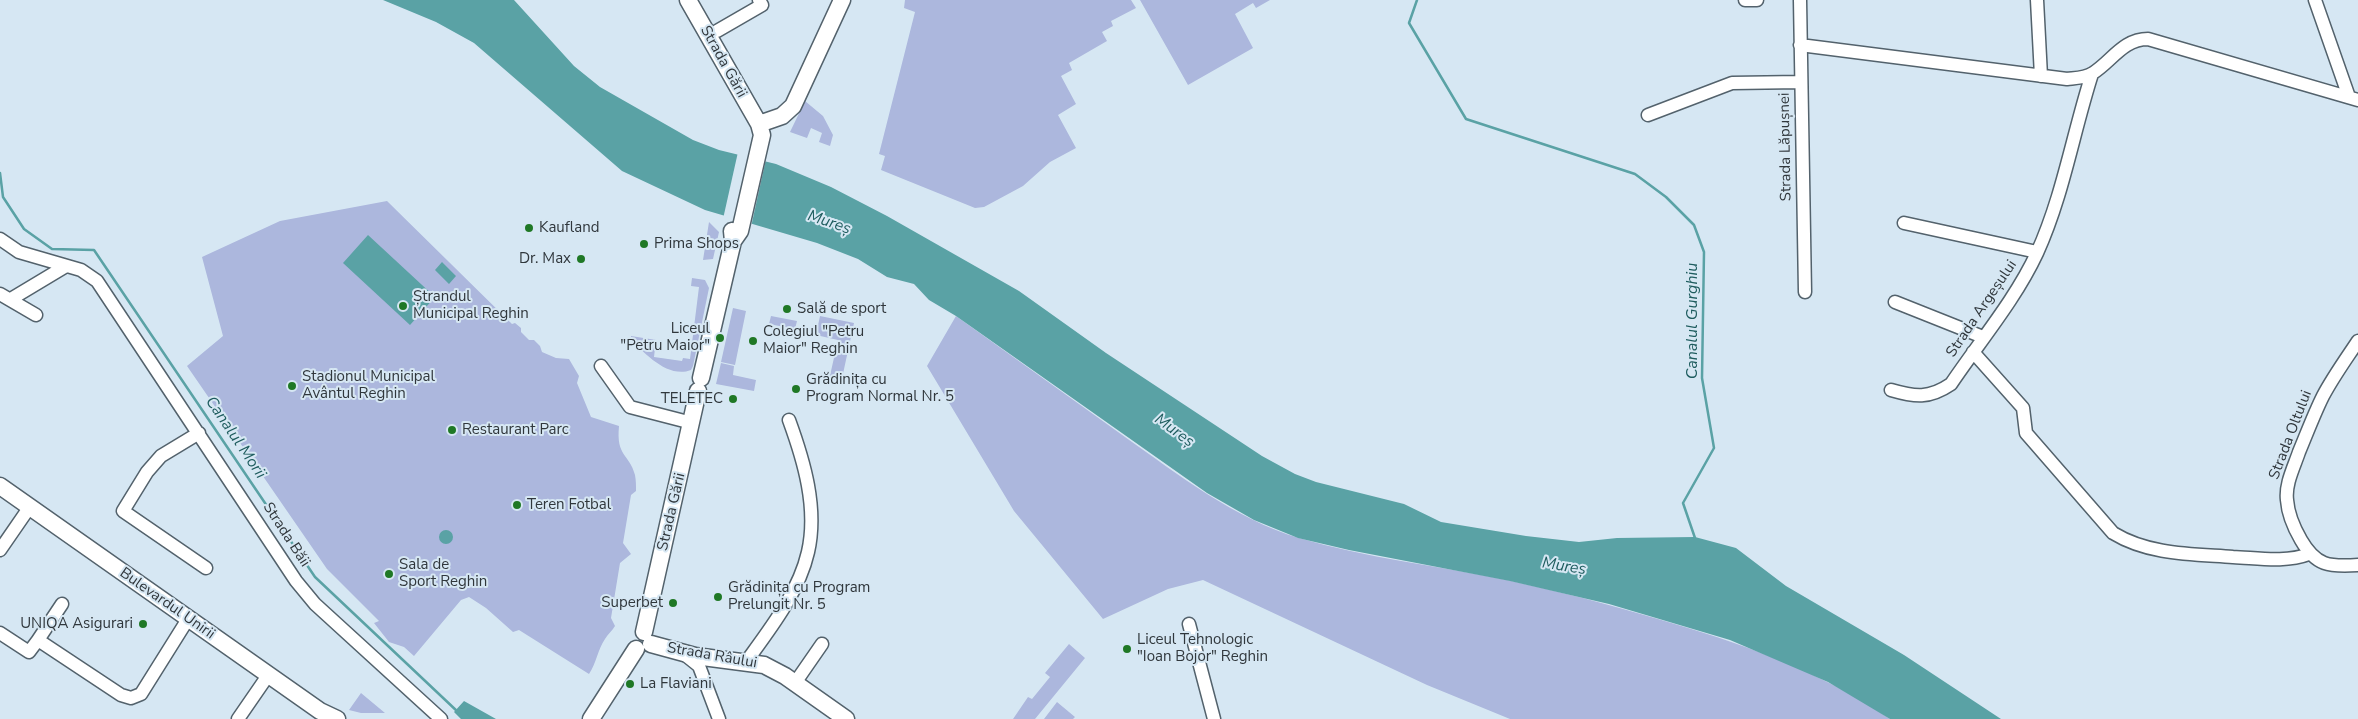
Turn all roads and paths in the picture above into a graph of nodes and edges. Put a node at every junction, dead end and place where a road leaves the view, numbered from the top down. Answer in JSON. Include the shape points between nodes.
{"nodes":[{"id":1,"x":688,"y":0,"type":"edge"},
{"id":2,"x":759,"y":0,"type":"edge"},
{"id":3,"x":842,"y":0,"type":"edge"},
{"id":4,"x":1746,"y":0,"type":"edge"},
{"id":5,"x":1757,"y":0,"type":"edge"},
{"id":6,"x":1800,"y":0,"type":"edge"},
{"id":7,"x":2037,"y":0,"type":"edge"},
{"id":8,"x":2315,"y":0,"type":"edge"},
{"id":9,"x":717,"y":31,"type":"dead end"},
{"id":10,"x":1800,"y":44,"type":"junction"},
{"id":11,"x":2092,"y":74,"type":"junction"},
{"id":12,"x":2041,"y":76,"type":"junction"},
{"id":13,"x":1800,"y":82,"type":"junction"},
{"id":14,"x":2353,"y":99,"type":"edge"},
{"id":15,"x":1648,"y":115,"type":"dead end"},
{"id":16,"x":758,"y":130,"type":"junction"},
{"id":17,"x":1904,"y":223,"type":"dead end"},
{"id":18,"x":0,"y":239,"type":"edge"},
{"id":19,"x":2037,"y":252,"type":"junction"},
{"id":20,"x":66,"y":266,"type":"junction"},
{"id":21,"x":1805,"y":292,"type":"dead end"},
{"id":22,"x":5,"y":296,"type":"edge"},
{"id":23,"x":1895,"y":302,"type":"dead end"},
{"id":24,"x":36,"y":315,"type":"dead end"},
{"id":25,"x":1983,"y":337,"type":"junction"},
{"id":26,"x":2358,"y":340,"type":"edge"},
{"id":27,"x":1973,"y":352,"type":"junction"},
{"id":28,"x":601,"y":366,"type":"dead end"},
{"id":29,"x":1891,"y":390,"type":"dead end"},
{"id":30,"x":789,"y":420,"type":"dead end"},
{"id":31,"x":692,"y":423,"type":"junction"},
{"id":32,"x":199,"y":433,"type":"junction"},
{"id":33,"x":0,"y":486,"type":"edge"},
{"id":34,"x":29,"y":508,"type":"junction"},
{"id":35,"x":0,"y":550,"type":"edge"},
{"id":36,"x":2309,"y":554,"type":"junction"},
{"id":37,"x":2358,"y":565,"type":"edge"},
{"id":38,"x":206,"y":568,"type":"dead end"},
{"id":39,"x":62,"y":604,"type":"dead end"},
{"id":40,"x":188,"y":619,"type":"junction"},
{"id":41,"x":1189,"y":624,"type":"dead end"},
{"id":42,"x":0,"y":633,"type":"edge"},
{"id":43,"x":38,"y":640,"type":"junction"},
{"id":44,"x":644,"y":641,"type":"junction"},
{"id":45,"x":822,"y":644,"type":"dead end"},
{"id":46,"x":684,"y":654,"type":"junction"},
{"id":47,"x":746,"y":662,"type":"junction"},
{"id":48,"x":268,"y":674,"type":"junction"},
{"id":49,"x":795,"y":683,"type":"junction"},
{"id":50,"x":238,"y":719,"type":"edge"},
{"id":51,"x":337,"y":719,"type":"edge"},
{"id":52,"x":441,"y":719,"type":"edge"},
{"id":53,"x":591,"y":719,"type":"edge"},
{"id":54,"x":718,"y":719,"type":"edge"},
{"id":55,"x":846,"y":719,"type":"edge"},
{"id":56,"x":1214,"y":719,"type":"edge"}],
"edges":[{"from":1,"to":16,"type":"main road","name":"Strada Gării"},
{"from":2,"to":9,"type":"street","via":[[762,5]]},
{"from":3,"to":16,"type":"main road","via":[[793,106]]},
{"from":4,"to":5,"type":"street"},
{"from":6,"to":10,"type":"street","name":"Strada Lăpușnei"},
{"from":7,"to":12,"type":"street"},
{"from":8,"to":14,"type":"street"},
{"from":10,"to":12,"type":"street"},
{"from":10,"to":13,"type":"street","name":"Strada Lăpușnei"},
{"from":11,"to":12,"type":"street","via":[[2066,79]]},
{"from":11,"to":14,"type":"street","via":[[2126,45],[2148,39]]},
{"from":11,"to":19,"type":"street","name":"Strada Argeșului","via":[[2051,217]]},
{"from":13,"to":15,"type":"street","via":[[1732,83]]},
{"from":13,"to":21,"type":"street","name":"Strada Lăpușnei"},
{"from":16,"to":31,"type":"main road","name":"Strada Gării"},
{"from":17,"to":19,"type":"street"},
{"from":18,"to":20,"type":"street","name":"Strada Băii","via":[[19,252]]},
{"from":19,"to":25,"type":"street","name":"Strada Argeșului","via":[[2017,290]]},
{"from":20,"to":22,"type":"street"},
{"from":20,"to":32,"type":"street","name":"Strada Băii","via":[[81,270],[98,281]]},
{"from":22,"to":24,"type":"street"},
{"from":23,"to":25,"type":"street"},
{"from":25,"to":27,"type":"street","name":"Strada Argeșului"},
{"from":26,"to":36,"type":"street","name":"Strada Oltului","via":[[2324,395],[2287,487],[2290,514]]},
{"from":27,"to":29,"type":"street","name":"Strada Argeșului","via":[[1951,384],[1938,393],[1922,396]]},
{"from":27,"to":36,"type":"street","via":[[2023,408],[2026,433],[2113,533],[2126,541],[2173,553],[2273,559],[2299,558]]},
{"from":28,"to":31,"type":"street","via":[[630,406]]},
{"from":30,"to":47,"type":"street","via":[[802,457],[808,492],[811,525],[808,552],[789,598]]},
{"from":31,"to":44,"type":"main road","name":"Strada Gării"},
{"from":32,"to":38,"type":"street","via":[[160,456],[123,512]]},
{"from":32,"to":52,"type":"street","name":"Strada Băii","via":[[296,581],[315,604]]},
{"from":33,"to":34,"type":"main road","name":"Bulevardul Unirii"},
{"from":34,"to":35,"type":"street"},
{"from":34,"to":40,"type":"main road","name":"Bulevardul Unirii"},
{"from":36,"to":37,"type":"street","via":[[2335,567]]},
{"from":39,"to":43,"type":"street"},
{"from":40,"to":43,"type":"street","via":[[141,694],[131,698],[121,695]]},
{"from":40,"to":48,"type":"main road","name":"Bulevardul Unirii"},
{"from":41,"to":56,"type":"street"},
{"from":42,"to":43,"type":"street","via":[[29,652]]},
{"from":44,"to":46,"type":"main road","name":"Strada Râului"},
{"from":44,"to":53,"type":"main road","name":"Strada Gării"},
{"from":45,"to":49,"type":"street"},
{"from":46,"to":47,"type":"main road","name":"Strada Râului"},
{"from":46,"to":54,"type":"street","via":[[699,666]]},
{"from":47,"to":49,"type":"main road","name":"Strada Râului","via":[[776,670]]},
{"from":48,"to":50,"type":"street"},
{"from":48,"to":51,"type":"main road","name":"Bulevardul Unirii","via":[[320,711]]},
{"from":49,"to":55,"type":"main road","name":"Strada Râului"}]}
